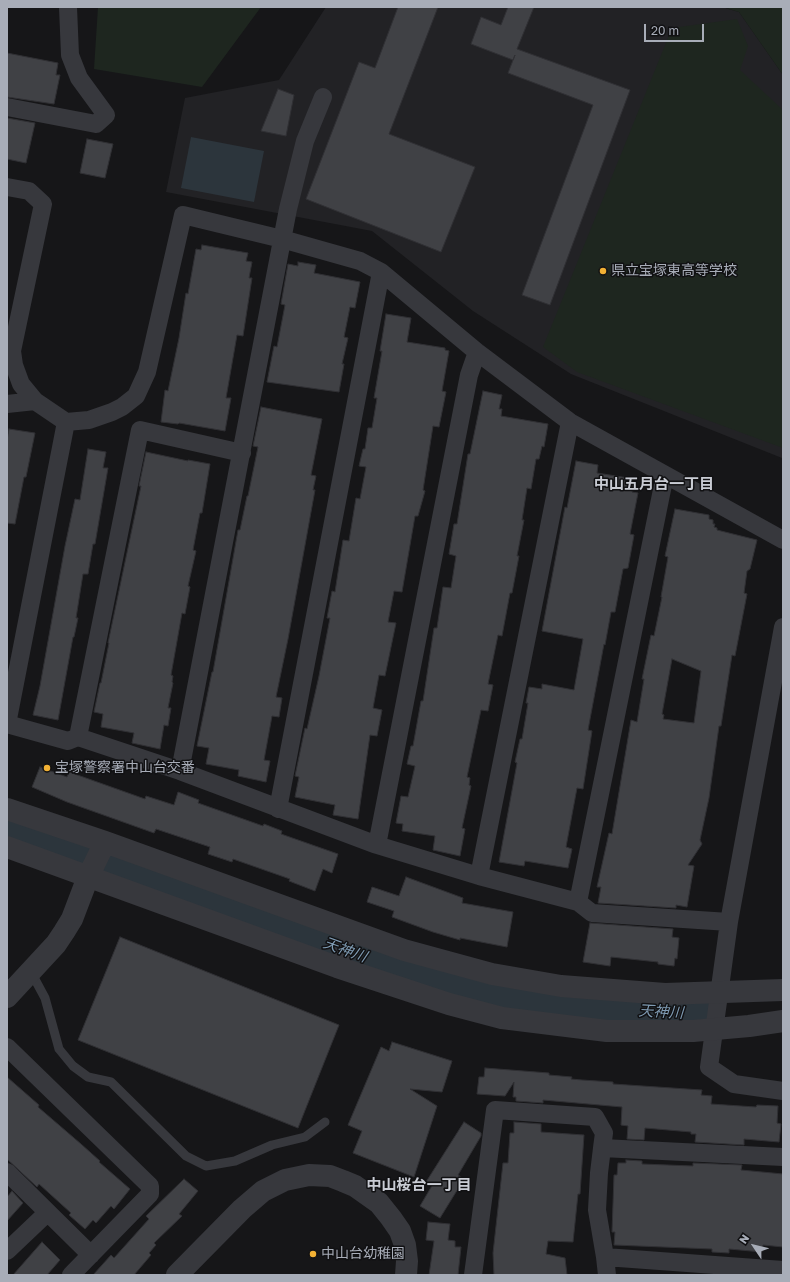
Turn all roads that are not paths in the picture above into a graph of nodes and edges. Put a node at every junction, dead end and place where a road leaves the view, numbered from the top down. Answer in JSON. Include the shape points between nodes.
{"nodes":[{"id":1,"x":68,"y":7,"type":"edge"},
{"id":2,"x":323,"y":97,"type":"dead end"},
{"id":3,"x":7,"y":107,"type":"edge"},
{"id":4,"x":7,"y":187,"type":"edge"},
{"id":5,"x":282,"y":239,"type":"junction"},
{"id":6,"x":381,"y":272,"type":"junction"},
{"id":7,"x":477,"y":352,"type":"junction"},
{"id":8,"x":35,"y":401,"type":"junction"},
{"id":9,"x":7,"y":404,"type":"edge"},
{"id":10,"x":66,"y":422,"type":"junction"},
{"id":11,"x":570,"y":422,"type":"junction"},
{"id":12,"x":242,"y":453,"type":"junction"},
{"id":13,"x":665,"y":475,"type":"junction"},
{"id":14,"x":783,"y":540,"type":"edge"},
{"id":15,"x":783,"y":626,"type":"edge"},
{"id":16,"x":78,"y":737,"type":"junction"},
{"id":17,"x":180,"y":772,"type":"junction"},
{"id":18,"x":7,"y":809,"type":"edge"},
{"id":19,"x":278,"y":809,"type":"junction"},
{"id":20,"x":376,"y":845,"type":"junction"},
{"id":21,"x":103,"y":846,"type":"junction"},
{"id":22,"x":7,"y":847,"type":"edge"},
{"id":23,"x":90,"y":873,"type":"junction"},
{"id":24,"x":479,"y":876,"type":"junction"},
{"id":25,"x":578,"y":902,"type":"junction"},
{"id":26,"x":729,"y":922,"type":"junction"},
{"id":27,"x":352,"y":931,"type":"junction"},
{"id":28,"x":337,"y":968,"type":"junction"},
{"id":29,"x":31,"y":972,"type":"junction"},
{"id":30,"x":783,"y":990,"type":"edge"},
{"id":31,"x":718,"y":992,"type":"junction"},
{"id":32,"x":7,"y":997,"type":"edge"},
{"id":33,"x":783,"y":1021,"type":"edge"},
{"id":34,"x":714,"y":1029,"type":"junction"},
{"id":35,"x":7,"y":1047,"type":"edge"},
{"id":36,"x":783,"y":1091,"type":"edge"},
{"id":37,"x":325,"y":1122,"type":"dead end"},
{"id":38,"x":602,"y":1148,"type":"junction"},
{"id":39,"x":783,"y":1157,"type":"edge"},
{"id":40,"x":7,"y":1172,"type":"edge"},
{"id":41,"x":47,"y":1213,"type":"junction"},
{"id":42,"x":7,"y":1250,"type":"edge"},
{"id":43,"x":91,"y":1255,"type":"junction"},
{"id":44,"x":605,"y":1257,"type":"junction"},
{"id":45,"x":783,"y":1270,"type":"edge"},
{"id":46,"x":71,"y":1275,"type":"edge"},
{"id":47,"x":178,"y":1275,"type":"edge"},
{"id":48,"x":406,"y":1275,"type":"edge"},
{"id":49,"x":473,"y":1275,"type":"edge"},
{"id":50,"x":607,"y":1275,"type":"edge"}],
"edges":[{"from":1,"to":3,"type":"street","via":[[70,55],[79,78],[106,114],[96,124]]},
{"from":2,"to":5,"type":"street","via":[[305,141]]},
{"from":4,"to":8,"type":"street","via":[[29,191],[43,204],[12,351],[21,384]]},
{"from":5,"to":6,"type":"street","via":[[360,261]]},
{"from":5,"to":10,"type":"street","via":[[183,215],[148,372],[136,396],[112,412],[89,420]]},
{"from":5,"to":12,"type":"street"},
{"from":6,"to":7,"type":"street"},
{"from":6,"to":19,"type":"street"},
{"from":7,"to":11,"type":"street"},
{"from":7,"to":20,"type":"street","via":[[467,382]]},
{"from":8,"to":9,"type":"street"},
{"from":8,"to":10,"type":"street"},
{"from":10,"to":16,"type":"street","via":[[7,724],[68,741]]},
{"from":11,"to":13,"type":"street"},
{"from":11,"to":24,"type":"street"},
{"from":12,"to":16,"type":"street","via":[[140,430]]},
{"from":12,"to":17,"type":"street"},
{"from":13,"to":14,"type":"street"},
{"from":13,"to":25,"type":"street"},
{"from":15,"to":26,"type":"street"},
{"from":16,"to":17,"type":"street"},
{"from":17,"to":19,"type":"street"},
{"from":18,"to":21,"type":"street"},
{"from":19,"to":20,"type":"street"},
{"from":20,"to":24,"type":"street"},
{"from":21,"to":23,"type":"street"},
{"from":21,"to":27,"type":"street"},
{"from":22,"to":23,"type":"street"},
{"from":23,"to":28,"type":"street"},
{"from":23,"to":29,"type":"street","via":[[64,932]]},
{"from":24,"to":25,"type":"street"},
{"from":25,"to":26,"type":"street","via":[[592,913]]},
{"from":26,"to":31,"type":"street"},
{"from":27,"to":28,"type":"street"},
{"from":27,"to":31,"type":"street","via":[[404,950],[492,974],[561,986],[665,994]]},
{"from":28,"to":34,"type":"street","via":[[502,1018],[607,1031]]},
{"from":29,"to":32,"type":"street"},
{"from":29,"to":37,"type":"lane","via":[[45,998],[59,1050],[73,1066],[88,1077],[111,1082],[186,1156],[206,1166],[235,1161],[272,1145],[304,1137]]},
{"from":30,"to":31,"type":"street"},
{"from":31,"to":34,"type":"street"},
{"from":33,"to":34,"type":"street"},
{"from":34,"to":36,"type":"street","via":[[708,1067],[734,1084]]},
{"from":35,"to":43,"type":"street","via":[[150,1186],[150,1194]]},
{"from":38,"to":39,"type":"street"},
{"from":38,"to":44,"type":"street","via":[[596,1210]]},
{"from":38,"to":49,"type":"street","via":[[604,1133],[595,1117],[495,1110]]},
{"from":40,"to":41,"type":"street"},
{"from":41,"to":42,"type":"street"},
{"from":41,"to":43,"type":"street"},
{"from":43,"to":46,"type":"street"},
{"from":44,"to":45,"type":"street"},
{"from":44,"to":50,"type":"street"},
{"from":47,"to":48,"type":"street","via":[[242,1208],[263,1191],[284,1180],[309,1175],[330,1176],[343,1181],[379,1203],[396,1225],[405,1245]]}]}
